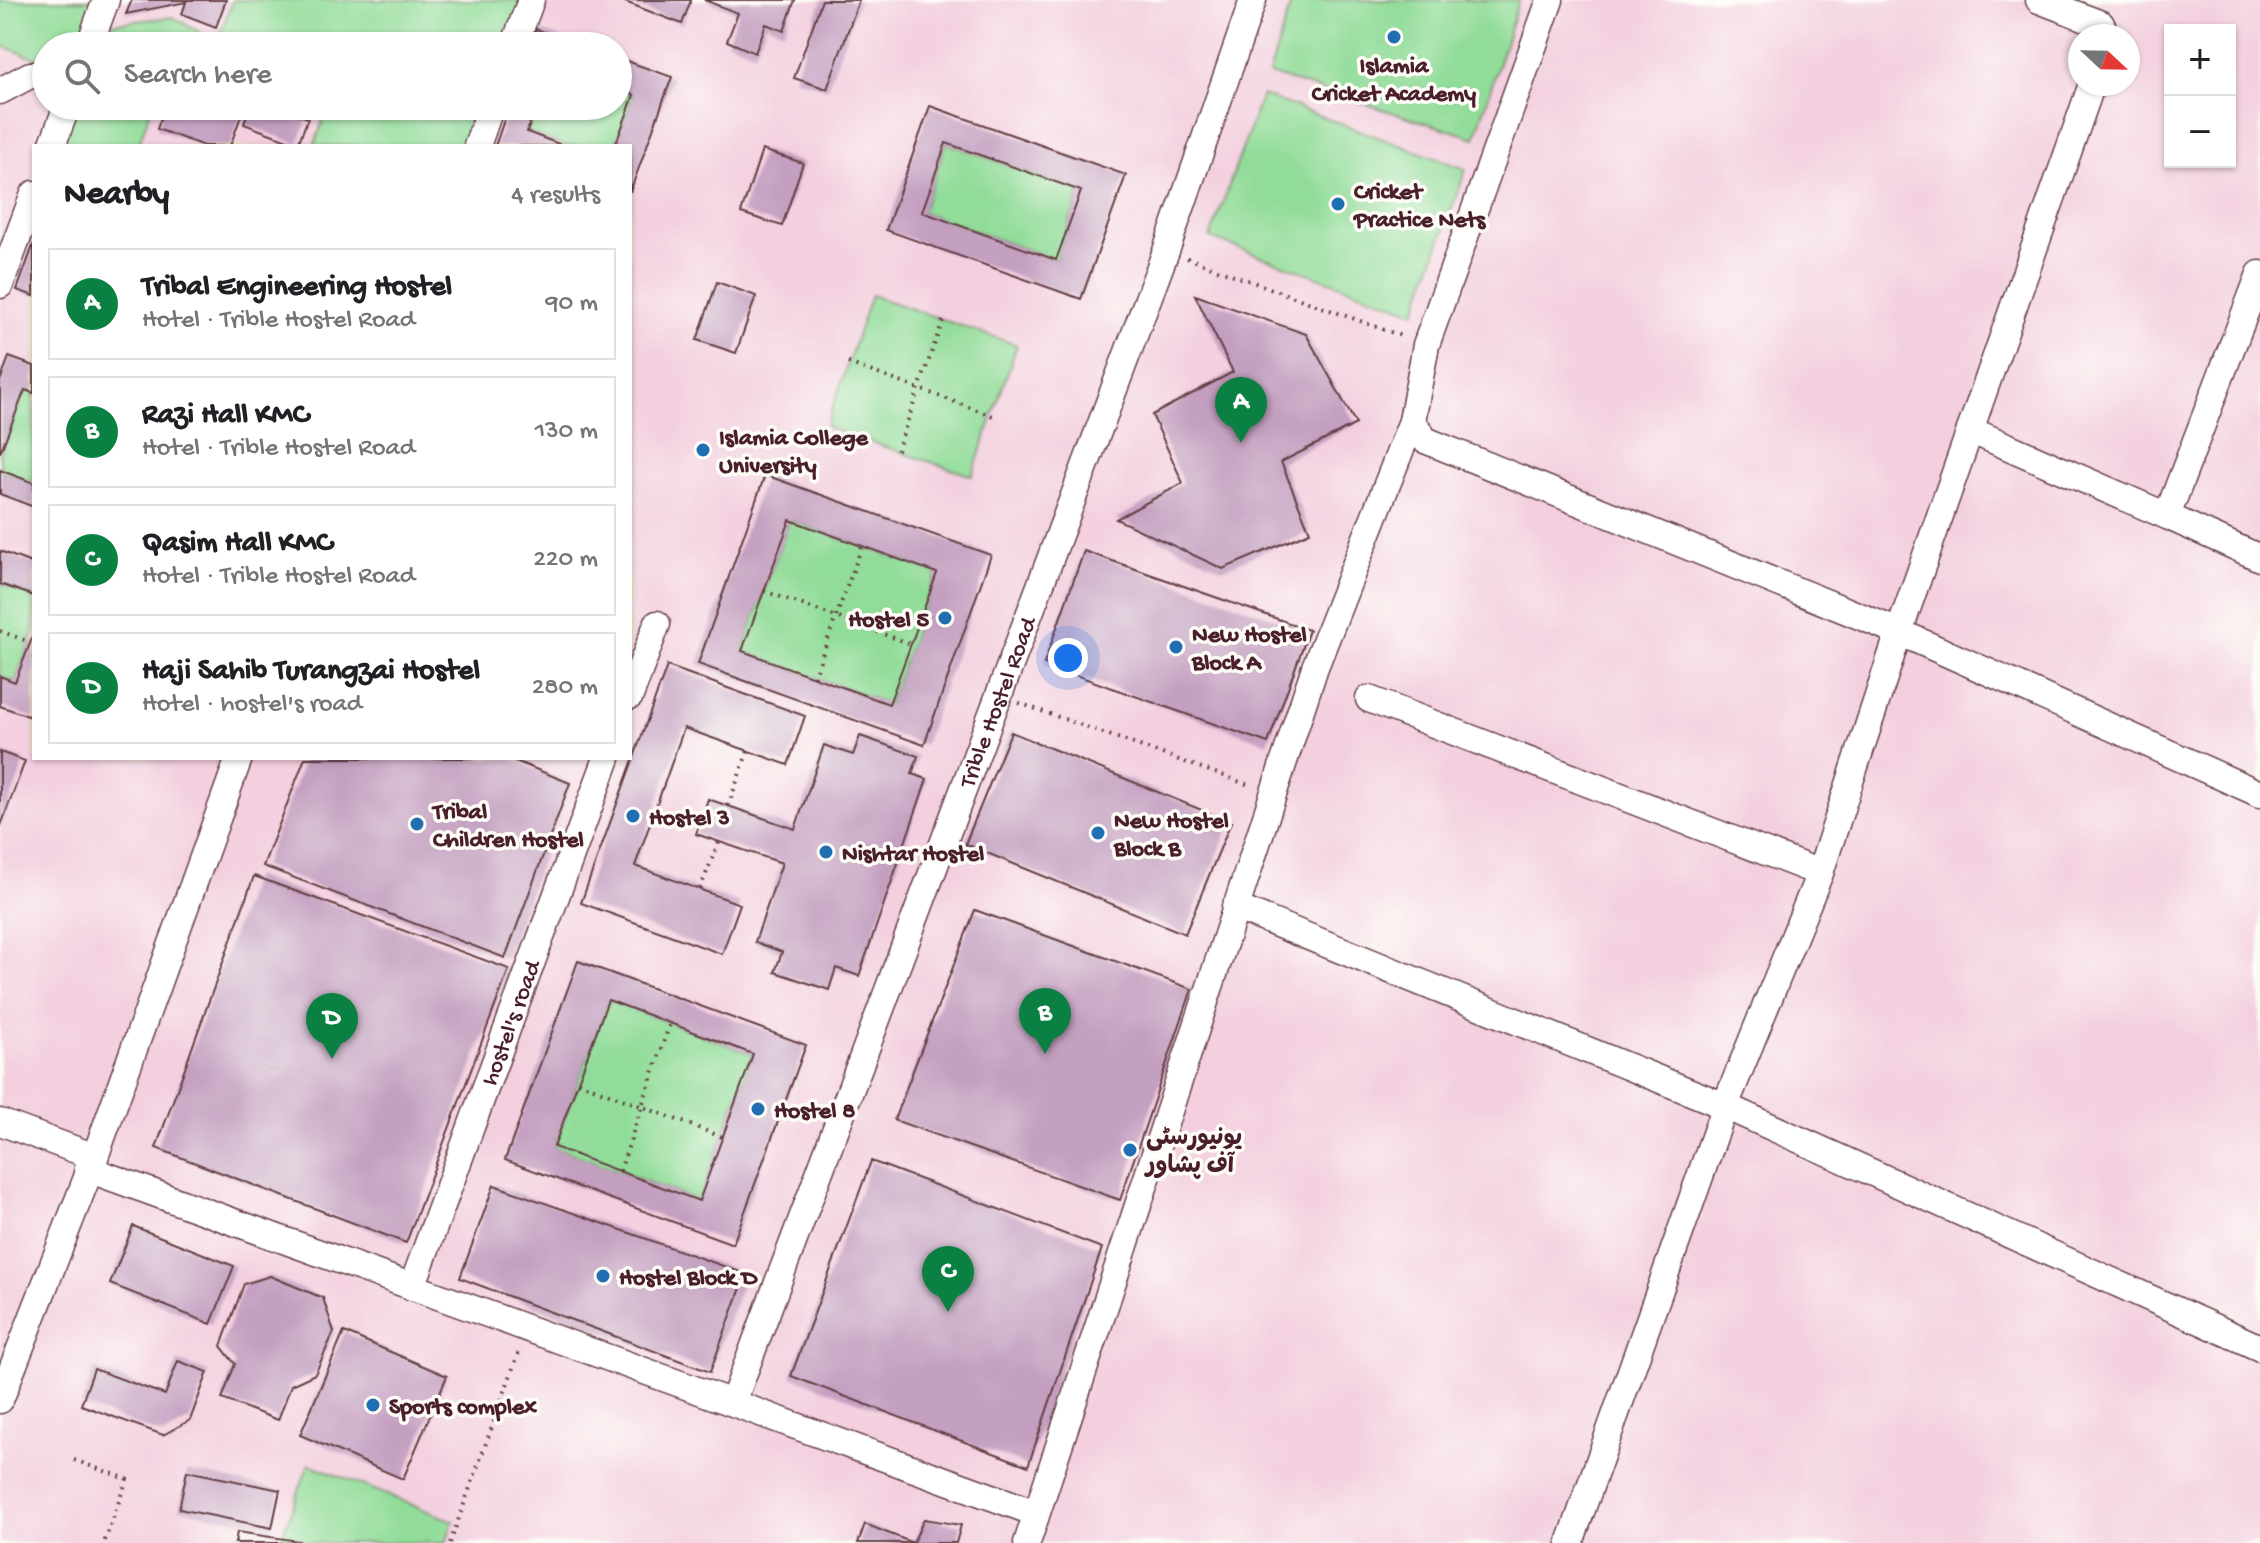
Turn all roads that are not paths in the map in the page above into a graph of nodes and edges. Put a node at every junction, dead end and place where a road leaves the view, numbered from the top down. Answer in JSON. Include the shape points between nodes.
{"nodes":[{"id":1,"x":106,"y":0,"type":"edge"},
{"id":2,"x":531,"y":0,"type":"edge"},
{"id":3,"x":1253,"y":0,"type":"edge"},
{"id":4,"x":1550,"y":0,"type":"edge"},
{"id":5,"x":2039,"y":0,"type":"edge"},
{"id":6,"x":2101,"y":24,"type":"edge"},
{"id":7,"x":94,"y":32,"type":"edge"},
{"id":8,"x":519,"y":32,"type":"edge"},
{"id":9,"x":32,"y":75,"type":"edge"},
{"id":10,"x":0,"y":91,"type":"edge"},
{"id":11,"x":2088,"y":96,"type":"edge"},
{"id":12,"x":62,"y":120,"type":"edge"},
{"id":13,"x":486,"y":120,"type":"edge"},
{"id":14,"x":53,"y":144,"type":"edge"},
{"id":15,"x":478,"y":144,"type":"edge"},
{"id":16,"x":32,"y":197,"type":"edge"},
{"id":17,"x":0,"y":216,"type":"edge"},
{"id":18,"x":9,"y":233,"type":"edge"},
{"id":19,"x":2260,"y":274,"type":"edge"},
{"id":20,"x":0,"y":285,"type":"edge"},
{"id":21,"x":1412,"y":421,"type":"junction"},
{"id":22,"x":1970,"y":430,"type":"junction"},
{"id":23,"x":2167,"y":516,"type":"junction"},
{"id":24,"x":2260,"y":558,"type":"edge"},
{"id":25,"x":657,"y":624,"type":"dead end"},
{"id":26,"x":1899,"y":632,"type":"junction"},
{"id":27,"x":632,"y":691,"type":"edge"},
{"id":28,"x":1369,"y":699,"type":"dead end"},
{"id":29,"x":238,"y":760,"type":"edge"},
{"id":30,"x":606,"y":760,"type":"edge"},
{"id":31,"x":2260,"y":794,"type":"edge"},
{"id":32,"x":1820,"y":873,"type":"junction"},
{"id":33,"x":1235,"y":907,"type":"junction"},
{"id":34,"x":1725,"y":1106,"type":"junction"},
{"id":35,"x":0,"y":1122,"type":"edge"},
{"id":36,"x":92,"y":1163,"type":"junction"},
{"id":37,"x":412,"y":1287,"type":"junction"},
{"id":38,"x":2260,"y":1348,"type":"edge"},
{"id":39,"x":0,"y":1400,"type":"edge"},
{"id":40,"x":733,"y":1402,"type":"junction"},
{"id":41,"x":1036,"y":1513,"type":"junction"},
{"id":42,"x":1027,"y":1543,"type":"edge"},
{"id":43,"x":1570,"y":1543,"type":"edge"}],
"edges":[{"from":1,"to":7,"type":"street"},
{"from":2,"to":8,"type":"street"},
{"from":3,"to":40,"type":"street","name":"Trible Hostel Road","via":[[1166,251]]},
{"from":4,"to":21,"type":"street","via":[[1426,345]]},
{"from":5,"to":6,"type":"street"},
{"from":9,"to":10,"type":"street"},
{"from":11,"to":22,"type":"street"},
{"from":12,"to":14,"type":"street"},
{"from":13,"to":15,"type":"street"},
{"from":16,"to":18,"type":"street"},
{"from":17,"to":18,"type":"street"},
{"from":18,"to":20,"type":"street"},
{"from":19,"to":23,"type":"street"},
{"from":21,"to":26,"type":"street","via":[[1425,440]]},
{"from":21,"to":33,"type":"street","via":[[1315,667]]},
{"from":22,"to":23,"type":"street"},
{"from":22,"to":26,"type":"street"},
{"from":23,"to":24,"type":"street"},
{"from":25,"to":27,"type":"street"},
{"from":26,"to":31,"type":"street"},
{"from":26,"to":32,"type":"street"},
{"from":28,"to":32,"type":"street"},
{"from":29,"to":36,"type":"street"},
{"from":30,"to":37,"type":"street","name":"hostel's road"},
{"from":32,"to":34,"type":"street"},
{"from":33,"to":34,"type":"street"},
{"from":33,"to":41,"type":"street"},
{"from":34,"to":38,"type":"street"},
{"from":34,"to":43,"type":"street"},
{"from":35,"to":36,"type":"street"},
{"from":36,"to":37,"type":"street"},
{"from":36,"to":39,"type":"street"},
{"from":37,"to":40,"type":"street"},
{"from":40,"to":41,"type":"street"},
{"from":41,"to":42,"type":"street"}]}
